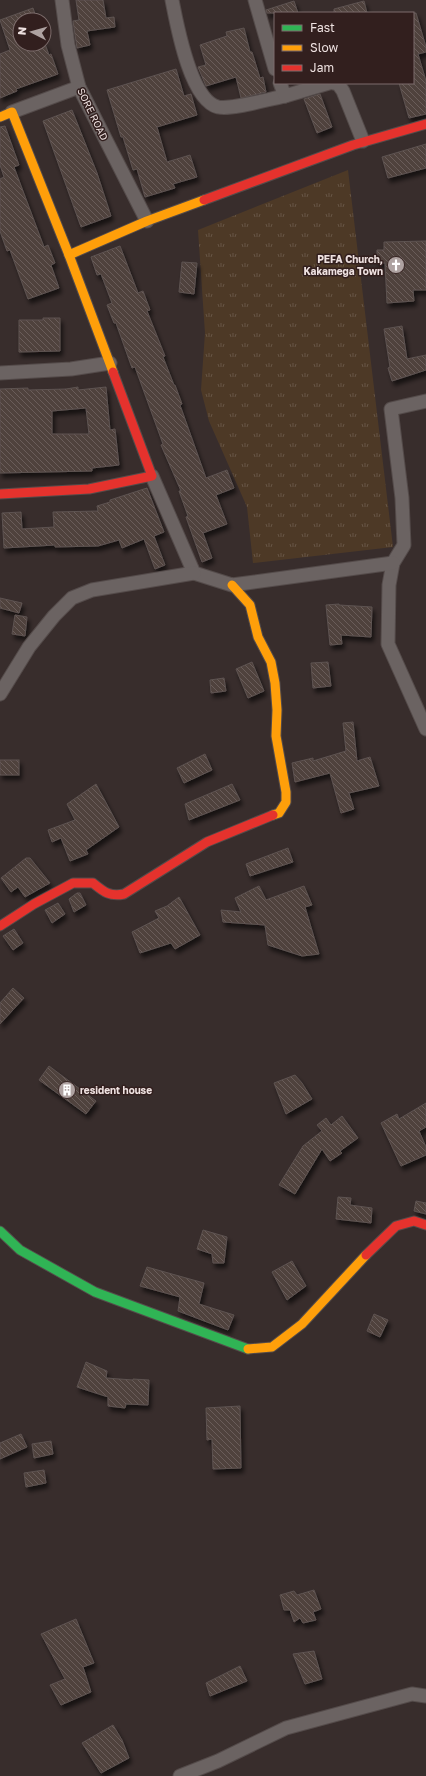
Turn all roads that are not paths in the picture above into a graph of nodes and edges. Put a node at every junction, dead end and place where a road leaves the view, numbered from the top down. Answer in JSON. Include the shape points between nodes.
{"nodes":[{"id":1,"x":62,"y":0,"type":"edge"},
{"id":2,"x":172,"y":0,"type":"edge"},
{"id":3,"x":255,"y":0,"type":"edge"},
{"id":4,"x":274,"y":66,"type":"edge"},
{"id":5,"x":280,"y":84,"type":"edge"},
{"id":6,"x":326,"y":84,"type":"edge"},
{"id":7,"x":338,"y":84,"type":"edge"},
{"id":8,"x":79,"y":87,"type":"junction"},
{"id":9,"x":285,"y":96,"type":"junction"},
{"id":10,"x":6,"y":114,"type":"edge"},
{"id":11,"x":426,"y":124,"type":"edge"},
{"id":12,"x":363,"y":141,"type":"junction"},
{"id":13,"x":147,"y":222,"type":"junction"},
{"id":14,"x":69,"y":255,"type":"junction"},
{"id":15,"x":110,"y":363,"type":"junction"},
{"id":16,"x":0,"y":373,"type":"edge"},
{"id":17,"x":426,"y":401,"type":"edge"},
{"id":18,"x":152,"y":476,"type":"junction"},
{"id":19,"x":0,"y":494,"type":"edge"},
{"id":20,"x":393,"y":563,"type":"junction"},
{"id":21,"x":194,"y":574,"type":"junction"},
{"id":22,"x":232,"y":586,"type":"junction"},
{"id":23,"x":0,"y":694,"type":"edge"},
{"id":24,"x":426,"y":729,"type":"edge"},
{"id":25,"x":0,"y":926,"type":"edge"},
{"id":26,"x":426,"y":1225,"type":"edge"},
{"id":27,"x":0,"y":1231,"type":"edge"},
{"id":28,"x":426,"y":1696,"type":"edge"},
{"id":29,"x":180,"y":1776,"type":"edge"}],
"edges":[{"from":1,"to":8,"type":"street","name":"SORE ROAD","via":[[68,45]]},
{"from":2,"to":9,"type":"street","via":[[179,36],[191,72],[209,103],[219,107],[235,106]]},
{"from":3,"to":4,"type":"street"},
{"from":5,"to":9,"type":"street"},
{"from":6,"to":9,"type":"street"},
{"from":7,"to":12,"type":"street"},
{"from":8,"to":10,"type":"street"},
{"from":8,"to":13,"type":"street","name":"SORE ROAD"},
{"from":10,"to":14,"type":"street"},
{"from":11,"to":12,"type":"street"},
{"from":12,"to":13,"type":"street"},
{"from":13,"to":14,"type":"street"},
{"from":14,"to":15,"type":"street"},
{"from":15,"to":16,"type":"street","via":[[70,369]]},
{"from":15,"to":18,"type":"street"},
{"from":17,"to":20,"type":"street","via":[[391,409],[402,498],[404,545]]},
{"from":18,"to":19,"type":"street","via":[[89,489]]},
{"from":18,"to":21,"type":"street"},
{"from":20,"to":22,"type":"street"},
{"from":20,"to":24,"type":"street","via":[[389,585],[388,644]]},
{"from":21,"to":22,"type":"street"},
{"from":21,"to":23,"type":"street","via":[[92,590],[72,598],[29,647]]},
{"from":22,"to":25,"type":"street","via":[[250,605],[258,637],[270,662],[275,683],[276,736],[286,792],[286,802],[279,813],[207,842],[124,894],[106,894],[93,883],[74,883]]},
{"from":26,"to":27,"type":"street","via":[[414,1222],[396,1226],[364,1255],[302,1324],[272,1347],[249,1349],[95,1292],[20,1250]]},
{"from":28,"to":29,"type":"street","via":[[412,1694],[286,1728],[218,1761]]}]}
